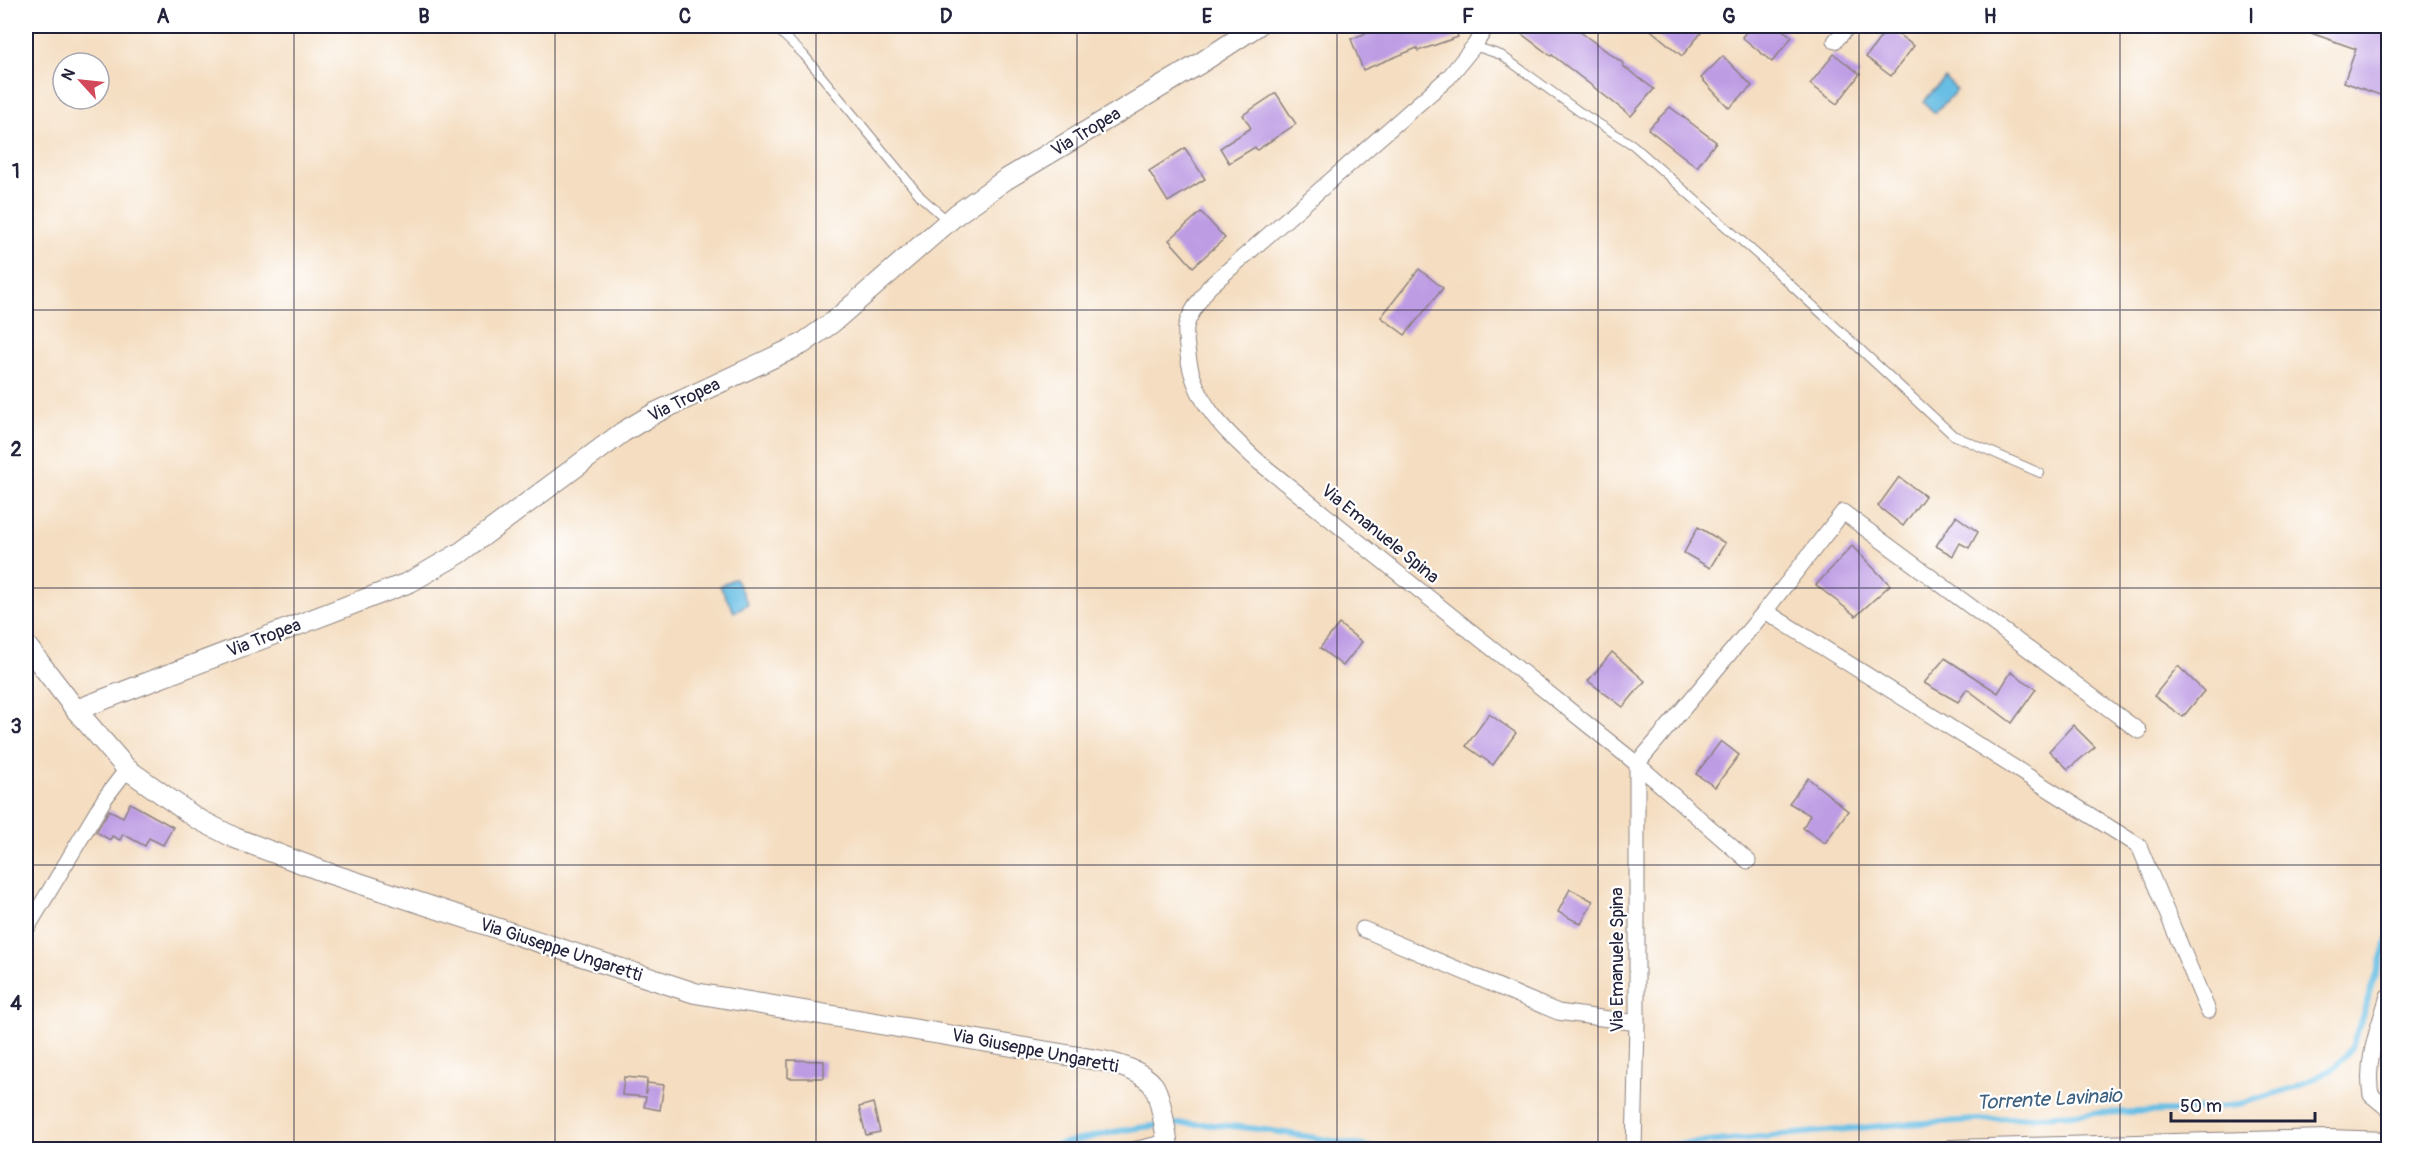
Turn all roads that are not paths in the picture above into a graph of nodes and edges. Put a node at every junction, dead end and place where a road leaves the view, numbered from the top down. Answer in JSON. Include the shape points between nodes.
{"nodes":[{"id":1,"x":774,"y":26,"type":"edge"},
{"id":2,"x":1257,"y":26,"type":"edge"},
{"id":3,"x":1487,"y":26,"type":"edge"},
{"id":4,"x":1849,"y":26,"type":"edge"},
{"id":5,"x":1836,"y":41,"type":"dead end"},
{"id":6,"x":1474,"y":46,"type":"junction"},
{"id":7,"x":949,"y":222,"type":"junction"},
{"id":8,"x":2040,"y":473,"type":"dead end"},
{"id":9,"x":1765,"y":611,"type":"junction"},
{"id":10,"x":26,"y":645,"type":"edge"},
{"id":11,"x":76,"y":710,"type":"junction"},
{"id":12,"x":2139,"y":731,"type":"dead end"},
{"id":13,"x":1637,"y":764,"type":"junction"},
{"id":14,"x":127,"y":770,"type":"junction"},
{"id":15,"x":1748,"y":861,"type":"dead end"},
{"id":16,"x":1363,"y":929,"type":"dead end"},
{"id":17,"x":26,"y":930,"type":"edge"},
{"id":18,"x":2388,"y":996,"type":"edge"},
{"id":19,"x":2208,"y":1011,"type":"dead end"},
{"id":20,"x":1637,"y":1023,"type":"junction"},
{"id":21,"x":2388,"y":1109,"type":"edge"},
{"id":22,"x":2388,"y":1142,"type":"edge"},
{"id":23,"x":1168,"y":1143,"type":"edge"},
{"id":24,"x":2331,"y":1145,"type":"edge"},
{"id":25,"x":1133,"y":1149,"type":"edge"},
{"id":26,"x":1634,"y":1149,"type":"edge"},
{"id":27,"x":1951,"y":1149,"type":"edge"}],
"edges":[{"from":1,"to":7,"type":"lane","via":[[804,55],[921,197]]},
{"from":2,"to":7,"type":"street","name":"Via Tropea","via":[[1005,180]]},
{"from":3,"to":6,"type":"street","name":"Via Emanuele Spina"},
{"from":4,"to":5,"type":"street"},
{"from":6,"to":8,"type":"lane","via":[[1501,55],[1633,145],[1953,435]]},
{"from":6,"to":13,"type":"street","name":"Via Emanuele Spina","via":[[1449,77],[1209,287],[1186,327],[1191,375],[1202,401],[1226,433],[1260,463]]},
{"from":7,"to":11,"type":"street","name":"Via Tropea","via":[[802,344],[623,432],[460,553],[410,582]]},
{"from":9,"to":12,"type":"street","via":[[1843,512]]},
{"from":9,"to":13,"type":"street"},
{"from":9,"to":19,"type":"street","via":[[2139,846]]},
{"from":10,"to":11,"type":"street","name":"Via Giuseppe Ungaretti"},
{"from":11,"to":14,"type":"street","name":"Via Giuseppe Ungaretti"},
{"from":13,"to":15,"type":"street"},
{"from":13,"to":20,"type":"street","name":"Via Emanuele Spina"},
{"from":14,"to":17,"type":"street","via":[[105,798]]},
{"from":14,"to":23,"type":"street","name":"Via Giuseppe Ungaretti","via":[[196,818],[235,838],[325,872],[695,993],[1122,1066],[1153,1086]]},
{"from":16,"to":20,"type":"street","via":[[1558,1012]]},
{"from":18,"to":21,"type":"street","via":[[2373,1041],[2368,1078],[2371,1095]]},
{"from":20,"to":26,"type":"street","name":"Via Emanuele Spina"},
{"from":22,"to":24,"type":"street"},
{"from":23,"to":25,"type":"street"},
{"from":24,"to":27,"type":"street"}]}
